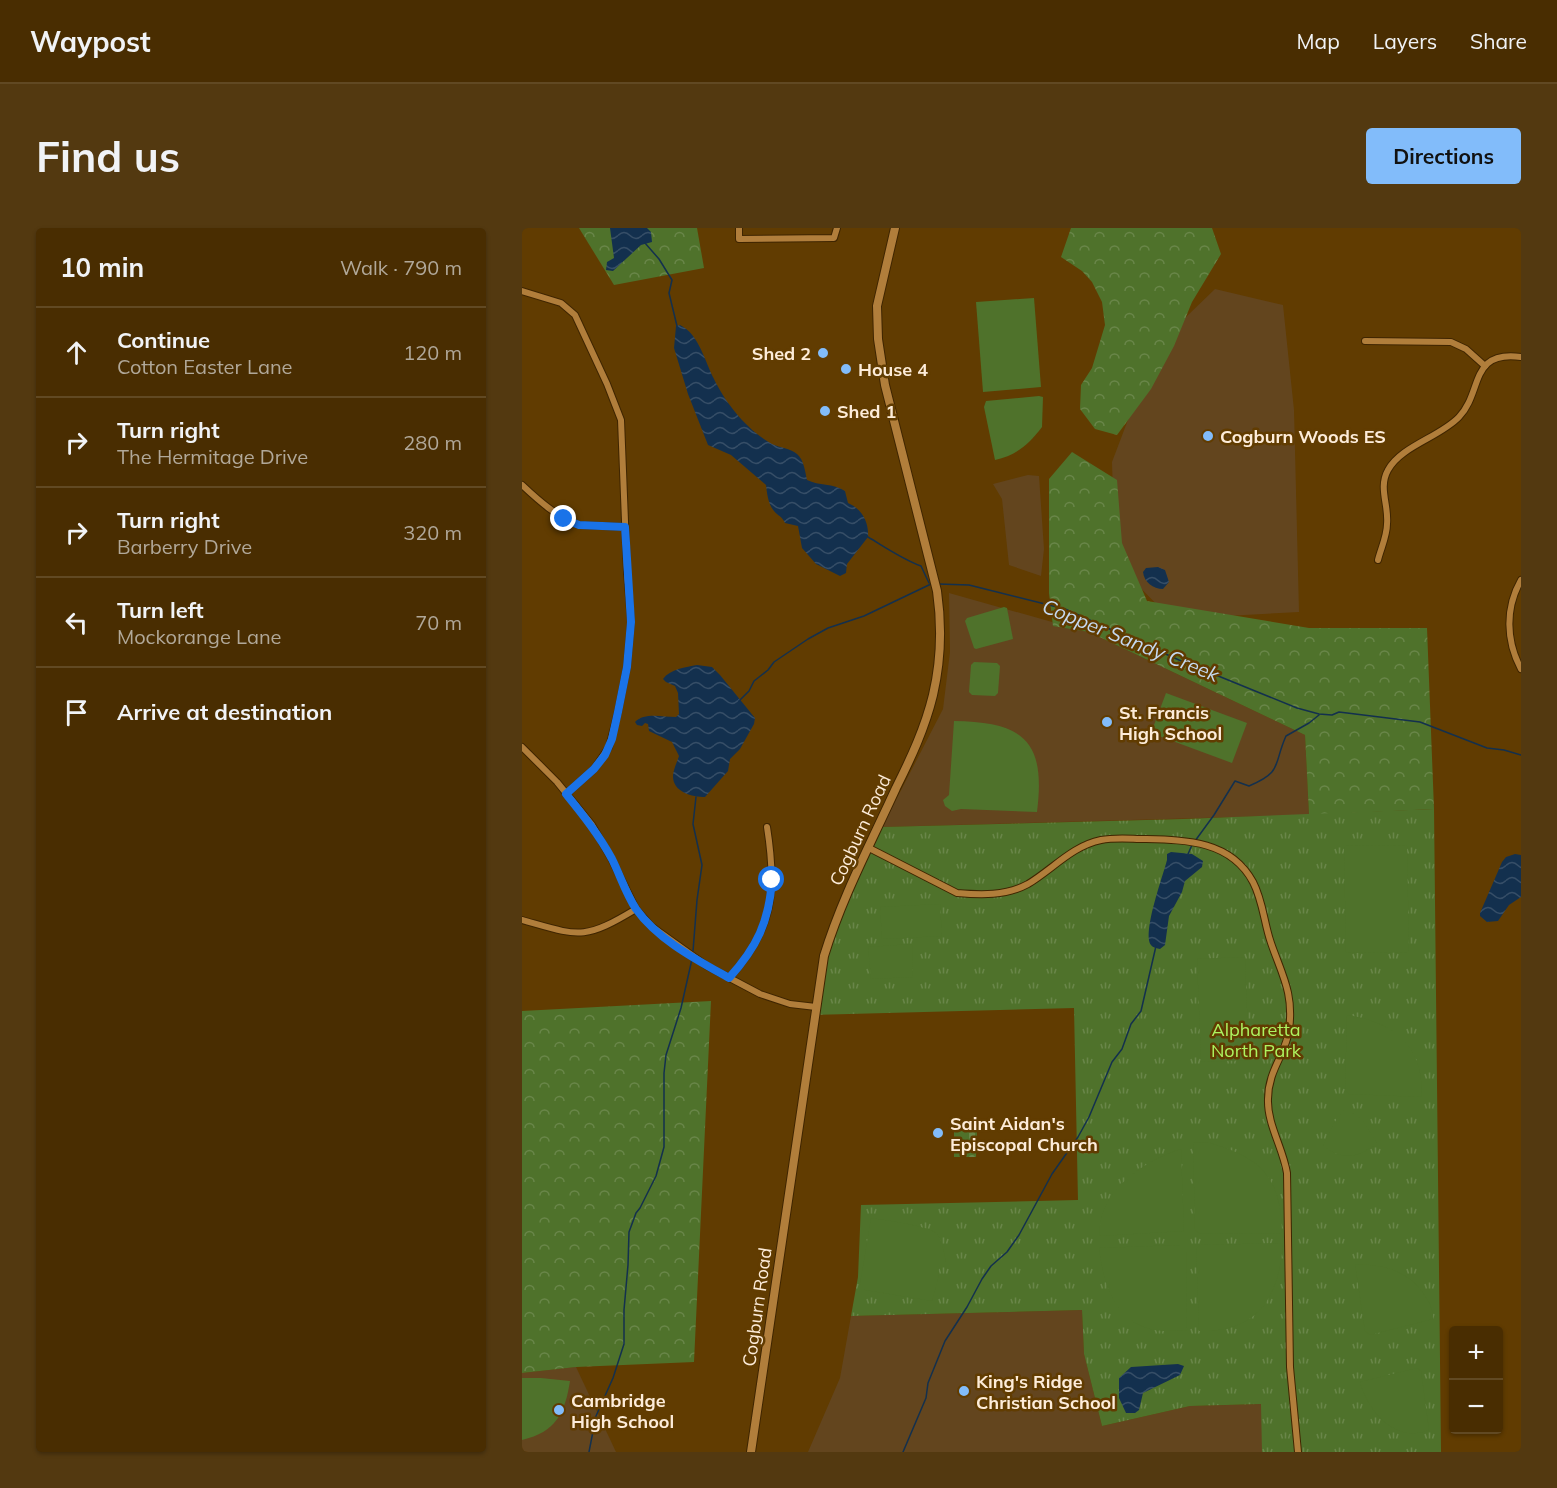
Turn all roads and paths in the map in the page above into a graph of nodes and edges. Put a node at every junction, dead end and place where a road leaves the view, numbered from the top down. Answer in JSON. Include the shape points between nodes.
{"nodes":[{"id":1,"x":739,"y":228,"type":"edge"},
{"id":2,"x":837,"y":228,"type":"edge"},
{"id":3,"x":895,"y":228,"type":"edge"},
{"id":4,"x":522,"y":291,"type":"edge"},
{"id":5,"x":1365,"y":341,"type":"dead end"},
{"id":6,"x":1521,"y":357,"type":"edge"},
{"id":7,"x":1485,"y":366,"type":"junction"},
{"id":8,"x":522,"y":485,"type":"edge"},
{"id":9,"x":625,"y":527,"type":"junction"},
{"id":10,"x":1378,"y":560,"type":"dead end"},
{"id":11,"x":1521,"y":580,"type":"edge"},
{"id":12,"x":1521,"y":669,"type":"edge"},
{"id":13,"x":522,"y":747,"type":"edge"},
{"id":14,"x":566,"y":794,"type":"junction"},
{"id":15,"x":767,"y":827,"type":"dead end"},
{"id":16,"x":869,"y":848,"type":"junction"},
{"id":17,"x":636,"y":909,"type":"junction"},
{"id":18,"x":522,"y":920,"type":"edge"},
{"id":19,"x":729,"y":978,"type":"junction"},
{"id":20,"x":816,"y":1007,"type":"junction"},
{"id":21,"x":751,"y":1452,"type":"edge"},
{"id":22,"x":1298,"y":1452,"type":"edge"}],
"edges":[{"from":1,"to":2,"type":"street","via":[[739,239],[834,238]]},
{"from":3,"to":16,"type":"street","name":"Cogburn Road","via":[[877,306],[878,339],[885,385],[937,591],[940,637],[937,677],[928,712]]},
{"from":4,"to":9,"type":"street","via":[[561,303],[575,315],[607,384],[621,420]]},
{"from":5,"to":7,"type":"street","via":[[1451,342]]},
{"from":6,"to":7,"type":"street","via":[[1492,358]]},
{"from":7,"to":10,"type":"street","via":[[1459,417],[1397,459],[1388,470],[1383,490],[1388,524]]},
{"from":8,"to":9,"type":"street","via":[[573,523]]},
{"from":9,"to":14,"type":"street","via":[[631,622],[618,712],[605,755]]},
{"from":11,"to":12,"type":"street","via":[[1511,605],[1509,631]]},
{"from":13,"to":14,"type":"street"},
{"from":14,"to":17,"type":"street","via":[[592,825]]},
{"from":15,"to":19,"type":"street","via":[[772,880],[767,916],[760,937]]},
{"from":16,"to":20,"type":"street","name":"Cogburn Road","via":[[830,936]]},
{"from":16,"to":22,"type":"street","via":[[957,893],[967,894],[1018,888],[1077,849],[1108,839],[1202,843],[1232,857],[1250,876],[1290,998],[1289,1030],[1271,1077],[1268,1102],[1287,1173],[1290,1368]]},
{"from":17,"to":18,"type":"street","via":[[601,929],[579,934]]},
{"from":17,"to":19,"type":"street","via":[[675,945]]},
{"from":19,"to":20,"type":"street","via":[[790,1004]]},
{"from":20,"to":21,"type":"street","name":"Cogburn Road"}]}
